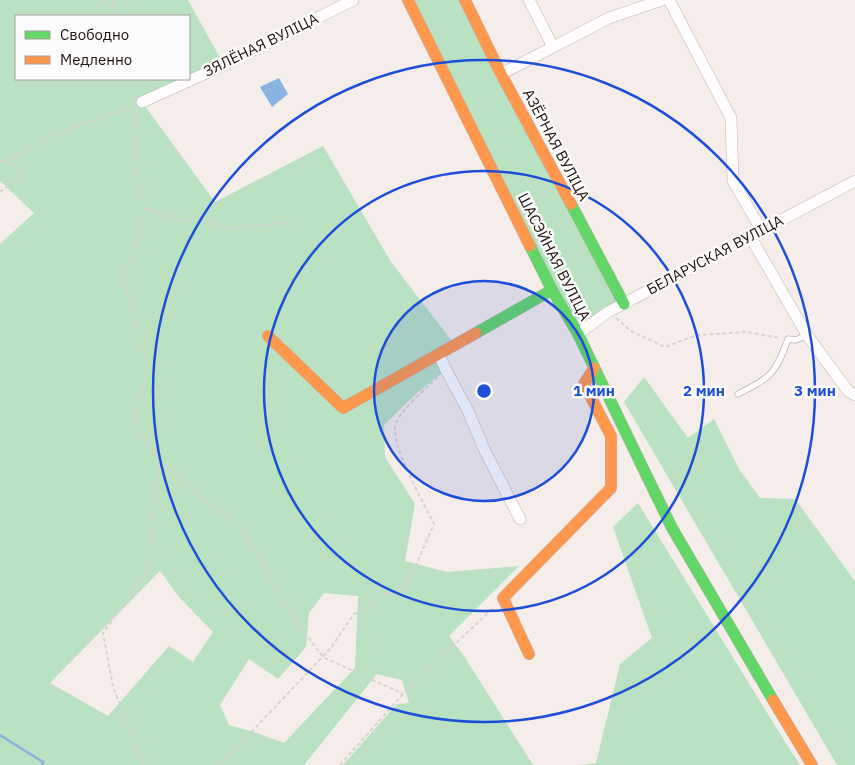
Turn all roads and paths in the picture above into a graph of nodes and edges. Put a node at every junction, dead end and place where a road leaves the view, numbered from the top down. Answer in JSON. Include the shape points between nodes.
{"nodes":[{"id":1,"x":102,"y":0,"type":"edge"},
{"id":2,"x":113,"y":0,"type":"edge"},
{"id":3,"x":352,"y":0,"type":"edge"},
{"id":4,"x":408,"y":0,"type":"edge"},
{"id":5,"x":465,"y":0,"type":"edge"},
{"id":6,"x":529,"y":0,"type":"edge"},
{"id":7,"x":662,"y":0,"type":"edge"},
{"id":8,"x":668,"y":0,"type":"edge"},
{"id":9,"x":113,"y":9,"type":"junction"},
{"id":10,"x":119,"y":15,"type":"edge"},
{"id":11,"x":552,"y":47,"type":"junction"},
{"id":12,"x":501,"y":74,"type":"junction"},
{"id":13,"x":140,"y":103,"type":"junction"},
{"id":14,"x":13,"y":157,"type":"junction"},
{"id":15,"x":0,"y":161,"type":"edge"},
{"id":16,"x":855,"y":180,"type":"edge"},
{"id":17,"x":0,"y":192,"type":"edge"},
{"id":18,"x":145,"y":208,"type":"junction"},
{"id":19,"x":292,"y":226,"type":"dead end"},
{"id":20,"x":762,"y":231,"type":"junction"},
{"id":21,"x":750,"y":238,"type":"junction"},
{"id":22,"x":552,"y":290,"type":"junction"},
{"id":23,"x":624,"y":304,"type":"junction"},
{"id":24,"x":608,"y":312,"type":"junction"},
{"id":25,"x":578,"y":334,"type":"junction"},
{"id":26,"x":807,"y":335,"type":"junction"},
{"id":27,"x":268,"y":336,"type":"dead end"},
{"id":28,"x":788,"y":339,"type":"junction"},
{"id":29,"x":439,"y":355,"type":"junction"},
{"id":30,"x":594,"y":368,"type":"junction"},
{"id":31,"x":446,"y":370,"type":"junction"},
{"id":32,"x":738,"y":394,"type":"dead end"},
{"id":33,"x":855,"y":395,"type":"edge"},
{"id":34,"x":160,"y":461,"type":"junction"},
{"id":35,"x":520,"y":519,"type":"dead end"},
{"id":36,"x":503,"y":598,"type":"junction"},
{"id":37,"x":529,"y":654,"type":"dead end"},
{"id":38,"x":323,"y":657,"type":"junction"},
{"id":39,"x":403,"y":694,"type":"junction"},
{"id":40,"x":144,"y":765,"type":"edge"},
{"id":41,"x":220,"y":765,"type":"edge"},
{"id":42,"x":340,"y":765,"type":"edge"},
{"id":43,"x":812,"y":765,"type":"edge"}],
"edges":[{"from":1,"to":9,"type":"path"},
{"from":2,"to":9,"type":"path"},
{"from":3,"to":13,"type":"street","name":"ЗЯЛЁНАЯ ВУЛІЦА","via":[[224,65]]},
{"from":4,"to":22,"type":"street","name":"ШАСЭЙНАЯ ВУЛІЦА"},
{"from":5,"to":12,"type":"street","name":"АЗЁРНАЯ ВУЛІЦА"},
{"from":6,"to":11,"type":"street"},
{"from":7,"to":11,"type":"street","via":[[609,18]]},
{"from":8,"to":20,"type":"street","via":[[731,118],[733,181]]},
{"from":9,"to":10,"type":"path"},
{"from":11,"to":12,"type":"street"},
{"from":12,"to":23,"type":"street","name":"АЗЁРНАЯ ВУЛІЦА"},
{"from":13,"to":14,"type":"path","via":[[52,136]]},
{"from":13,"to":18,"type":"path","via":[[136,132],[140,188]]},
{"from":14,"to":15,"type":"path"},
{"from":14,"to":17,"type":"path","via":[[22,176]]},
{"from":16,"to":20,"type":"street","name":"БЕЛАРУСКАЯ ВУЛІЦА"},
{"from":18,"to":19,"type":"path","via":[[178,220],[203,218],[224,229],[281,223]]},
{"from":18,"to":34,"type":"path","via":[[124,283],[147,366],[135,424]]},
{"from":20,"to":21,"type":"street","name":"БЕЛАРУСКАЯ ВУЛІЦА"},
{"from":21,"to":23,"type":"street","name":"БЕЛАРУСКАЯ ВУЛІЦА"},
{"from":21,"to":26,"type":"street"},
{"from":22,"to":25,"type":"street","name":"ШАСЭЙНАЯ ВУЛІЦА"},
{"from":22,"to":29,"type":"street"},
{"from":23,"to":24,"type":"street","name":"БЕЛАРУСКАЯ ВУЛІЦА"},
{"from":24,"to":25,"type":"street","name":"БЕЛАРУСКАЯ ВУЛІЦА"},
{"from":24,"to":28,"type":"path","via":[[631,331],[666,347],[697,335],[747,332]]},
{"from":25,"to":30,"type":"street","name":"ШАСЭЙНАЯ ВУЛІЦА"},
{"from":26,"to":28,"type":"lane","via":[[796,340]]},
{"from":26,"to":33,"type":"street","via":[[848,392]]},
{"from":27,"to":29,"type":"street","via":[[343,408]]},
{"from":28,"to":32,"type":"lane","via":[[772,374]]},
{"from":29,"to":31,"type":"street"},
{"from":30,"to":36,"type":"street","via":[[584,384],[611,436],[611,488]]},
{"from":30,"to":43,"type":"street","name":"ШАСЭЙНАЯ ВУЛІЦА","via":[[672,528]]},
{"from":31,"to":35,"type":"street"},
{"from":31,"to":38,"type":"path","via":[[414,399],[396,423],[394,433],[400,454],[434,524],[406,588],[379,595],[369,608],[354,614]]},
{"from":34,"to":38,"type":"path","via":[[234,523],[260,557],[278,597]]},
{"from":34,"to":40,"type":"path","via":[[147,572],[103,633],[113,687]]},
{"from":36,"to":37,"type":"street"},
{"from":36,"to":39,"type":"path"},
{"from":38,"to":39,"type":"path"},
{"from":38,"to":41,"type":"path"},
{"from":39,"to":42,"type":"path"}]}
